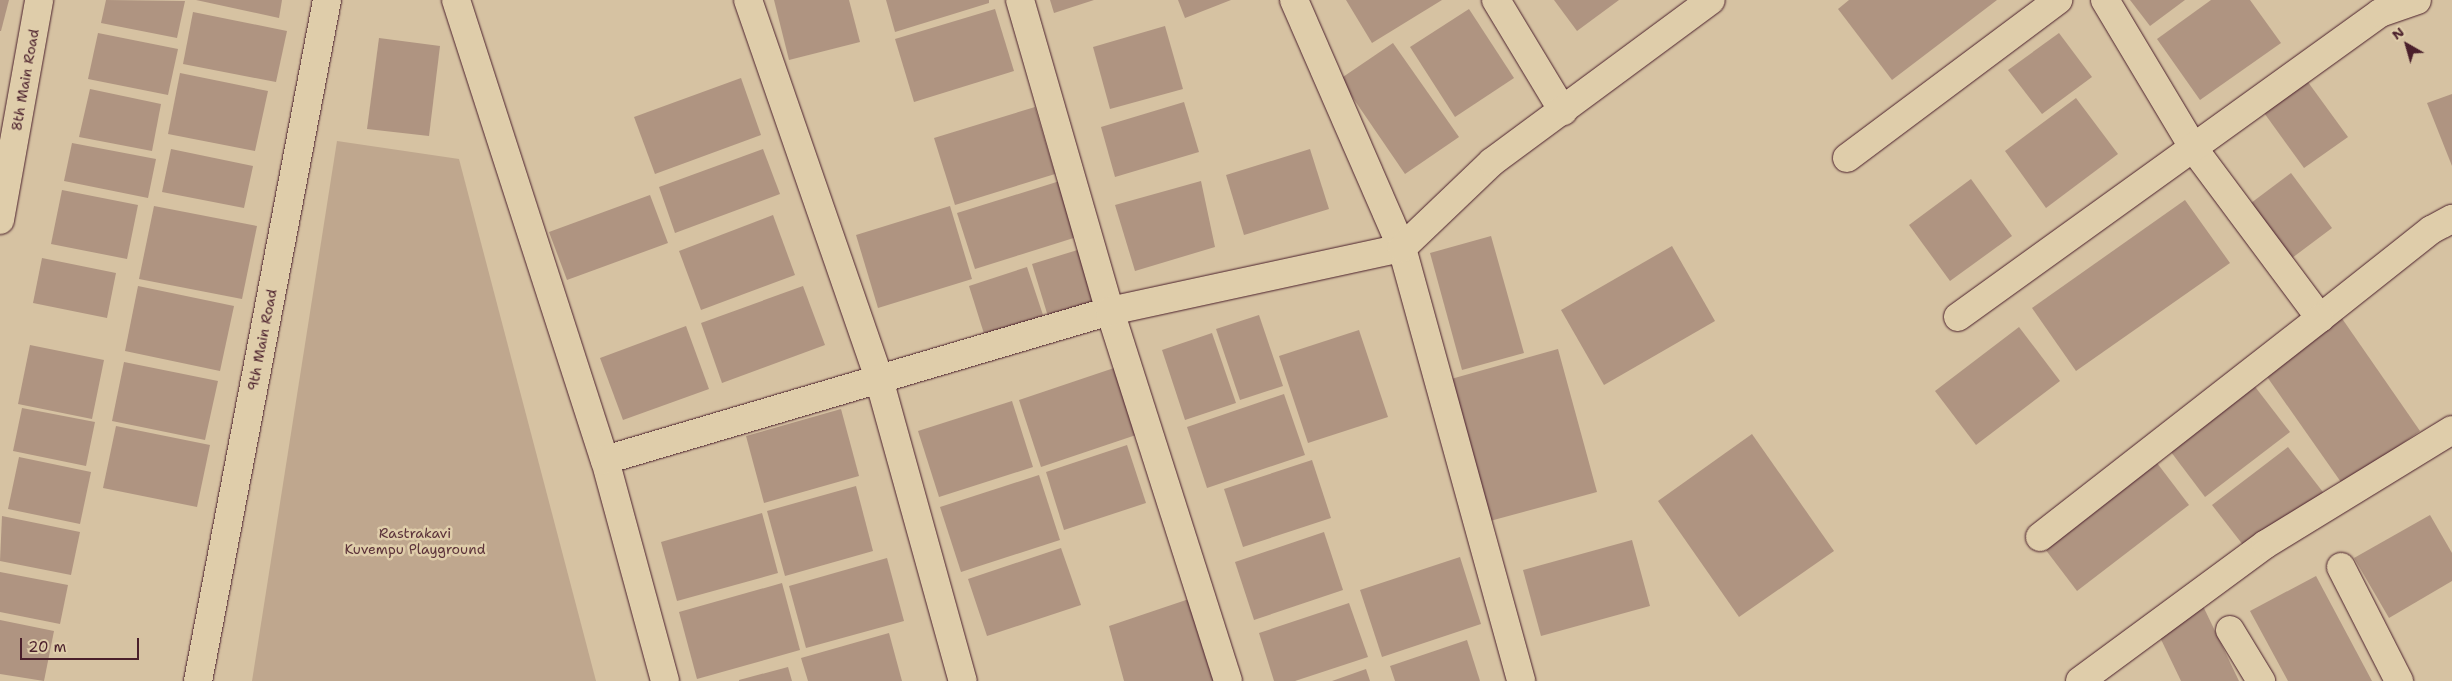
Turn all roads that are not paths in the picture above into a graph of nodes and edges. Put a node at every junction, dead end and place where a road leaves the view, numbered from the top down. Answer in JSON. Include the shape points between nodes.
{"nodes":[{"id":1,"x":39,"y":0,"type":"edge"},
{"id":2,"x":327,"y":0,"type":"edge"},
{"id":3,"x":456,"y":0,"type":"edge"},
{"id":4,"x":748,"y":0,"type":"edge"},
{"id":5,"x":1020,"y":0,"type":"edge"},
{"id":6,"x":1294,"y":0,"type":"edge"},
{"id":7,"x":1496,"y":0,"type":"edge"},
{"id":8,"x":1711,"y":0,"type":"edge"},
{"id":9,"x":2058,"y":0,"type":"edge"},
{"id":10,"x":2105,"y":0,"type":"edge"},
{"id":11,"x":2417,"y":0,"type":"edge"},
{"id":12,"x":2377,"y":7,"type":"edge"},
{"id":13,"x":1563,"y":111,"type":"junction"},
{"id":14,"x":2194,"y":149,"type":"junction"},
{"id":15,"x":1847,"y":158,"type":"dead end"},
{"id":16,"x":2452,"y":219,"type":"edge"},
{"id":17,"x":0,"y":220,"type":"edge"},
{"id":18,"x":1402,"y":248,"type":"junction"},
{"id":19,"x":1110,"y":311,"type":"junction"},
{"id":20,"x":1958,"y":317,"type":"dead end"},
{"id":21,"x":2320,"y":318,"type":"junction"},
{"id":22,"x":880,"y":379,"type":"junction"},
{"id":23,"x":2452,"y":430,"type":"edge"},
{"id":24,"x":605,"y":460,"type":"junction"},
{"id":25,"x":2040,"y":537,"type":"dead end"},
{"id":26,"x":2341,"y":566,"type":"dead end"},
{"id":27,"x":2230,"y":630,"type":"dead end"},
{"id":28,"x":198,"y":681,"type":"edge"},
{"id":29,"x":664,"y":681,"type":"edge"},
{"id":30,"x":963,"y":681,"type":"edge"},
{"id":31,"x":1228,"y":681,"type":"edge"},
{"id":32,"x":1521,"y":681,"type":"edge"},
{"id":33,"x":2080,"y":681,"type":"edge"},
{"id":34,"x":2261,"y":681,"type":"edge"},
{"id":35,"x":2399,"y":681,"type":"edge"}],
"edges":[{"from":1,"to":17,"type":"street","name":"8th Main Road"},
{"from":2,"to":28,"type":"street","name":"9th Main Road"},
{"from":3,"to":24,"type":"street"},
{"from":4,"to":22,"type":"street"},
{"from":5,"to":19,"type":"street"},
{"from":6,"to":18,"type":"street"},
{"from":7,"to":13,"type":"street"},
{"from":8,"to":13,"type":"street"},
{"from":9,"to":15,"type":"street"},
{"from":10,"to":14,"type":"street"},
{"from":11,"to":12,"type":"street"},
{"from":12,"to":14,"type":"street"},
{"from":13,"to":18,"type":"street","via":[[1492,162]]},
{"from":14,"to":20,"type":"street"},
{"from":14,"to":21,"type":"street"},
{"from":16,"to":21,"type":"street","via":[[2432,230]]},
{"from":18,"to":19,"type":"street"},
{"from":18,"to":32,"type":"street"},
{"from":19,"to":22,"type":"street"},
{"from":19,"to":31,"type":"street"},
{"from":21,"to":25,"type":"street"},
{"from":22,"to":24,"type":"street"},
{"from":22,"to":30,"type":"street"},
{"from":23,"to":33,"type":"street","via":[[2266,544]]},
{"from":24,"to":29,"type":"street"},
{"from":26,"to":35,"type":"street"},
{"from":27,"to":34,"type":"street"}]}
